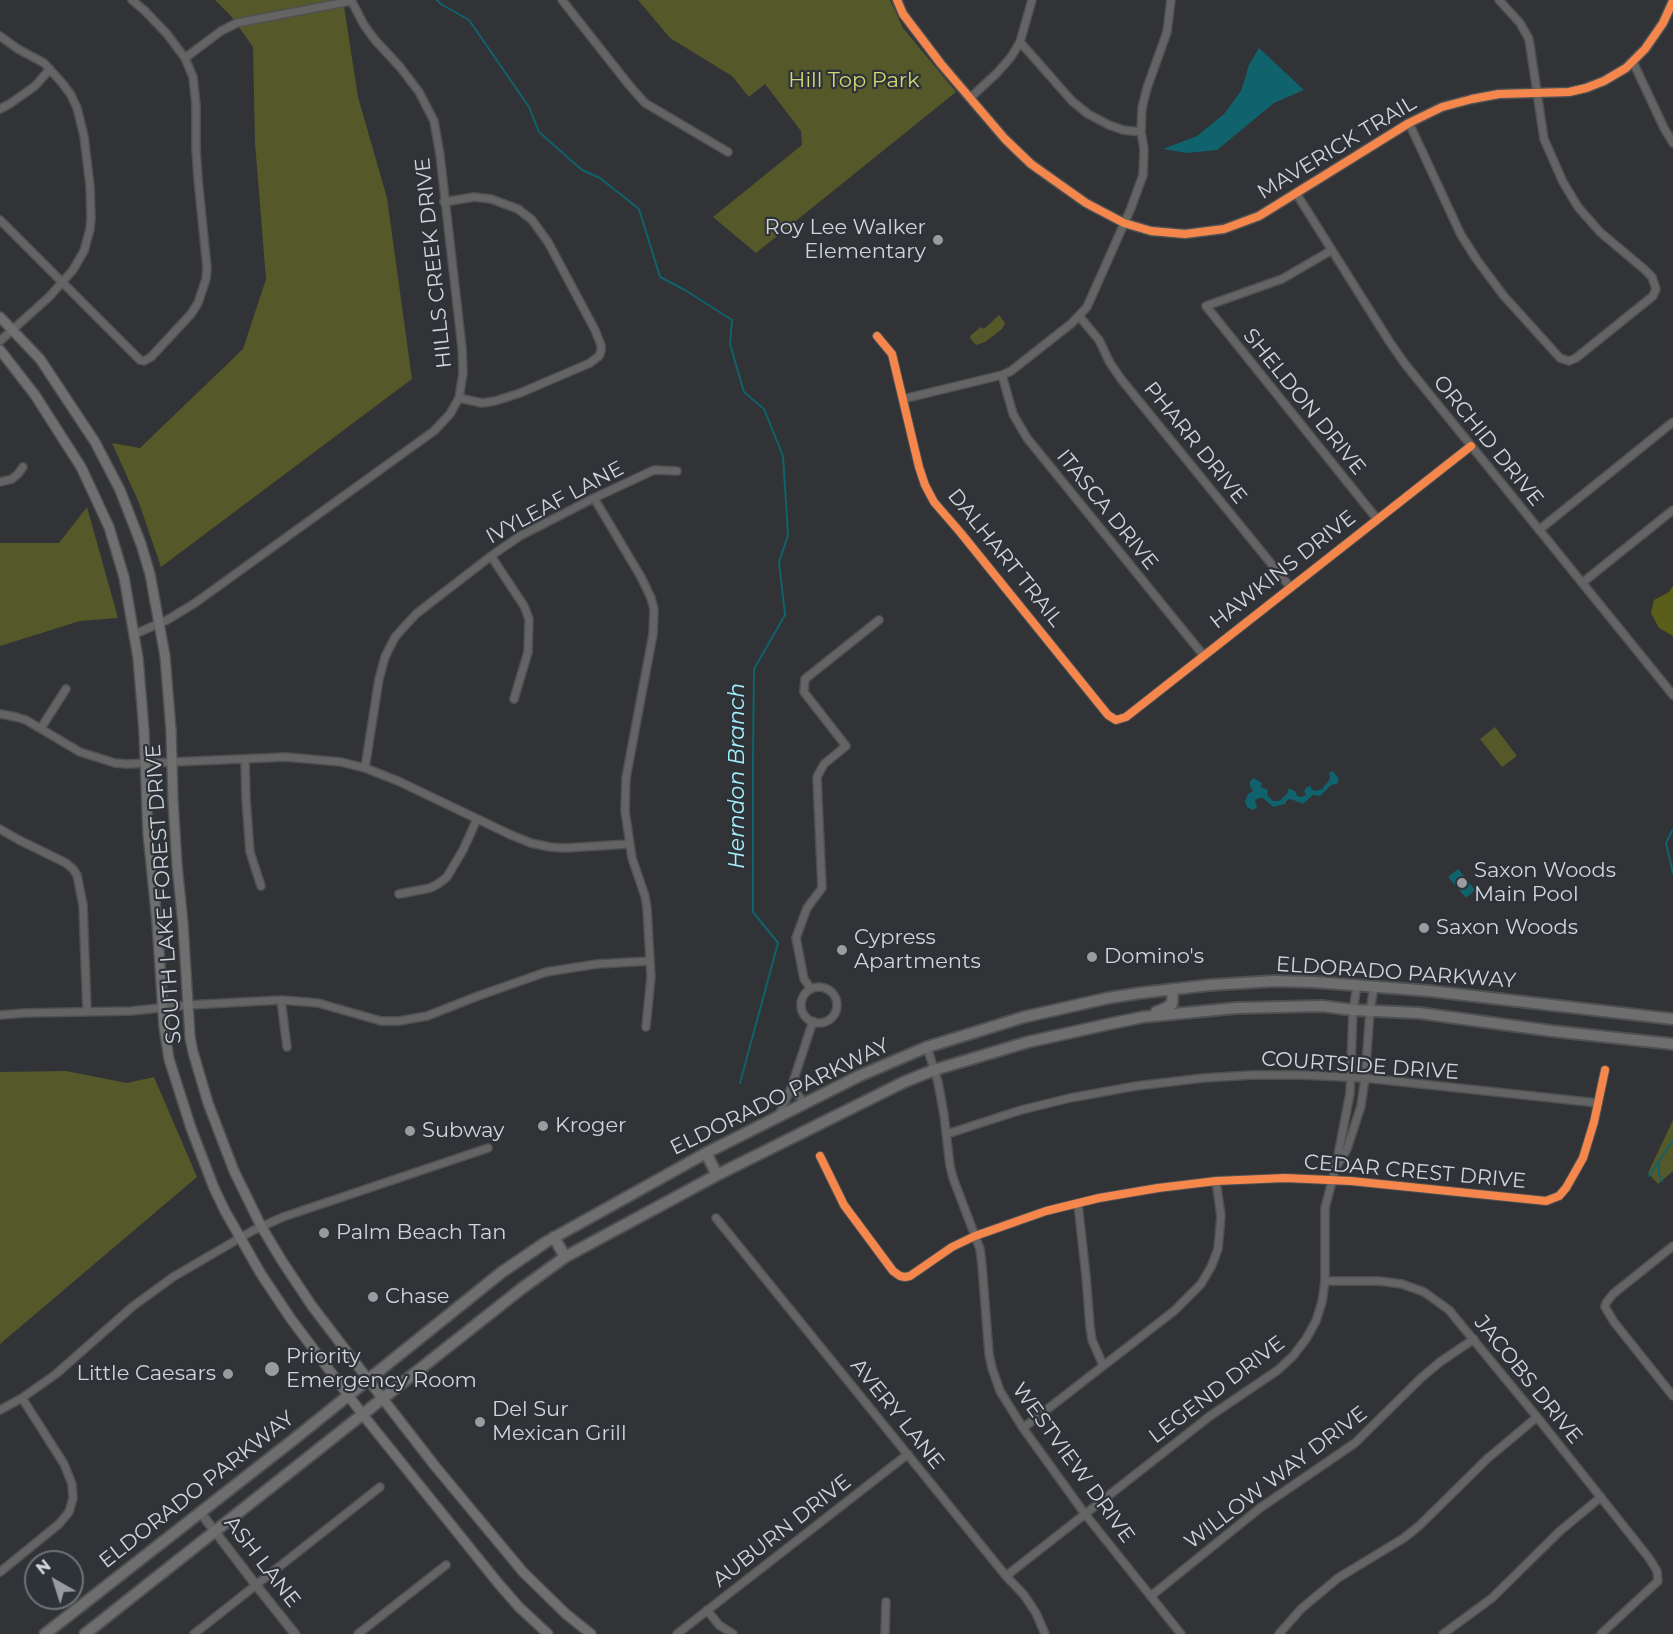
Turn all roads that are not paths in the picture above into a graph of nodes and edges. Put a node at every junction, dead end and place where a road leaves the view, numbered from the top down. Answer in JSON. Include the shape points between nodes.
{"nodes":[{"id":1,"x":132,"y":0,"type":"edge"},
{"id":2,"x":562,"y":0,"type":"edge"},
{"id":3,"x":897,"y":0,"type":"edge"},
{"id":4,"x":1032,"y":0,"type":"edge"},
{"id":5,"x":1171,"y":0,"type":"edge"},
{"id":6,"x":1499,"y":0,"type":"edge"},
{"id":7,"x":351,"y":1,"type":"edge"},
{"id":8,"x":1673,"y":1,"type":"edge"},
{"id":9,"x":0,"y":36,"type":"edge"},
{"id":10,"x":1020,"y":42,"type":"junction"},
{"id":11,"x":185,"y":58,"type":"junction"},
{"id":12,"x":1633,"y":62,"type":"junction"},
{"id":13,"x":50,"y":69,"type":"junction"},
{"id":14,"x":1538,"y":93,"type":"junction"},
{"id":15,"x":970,"y":98,"type":"junction"},
{"id":16,"x":0,"y":109,"type":"edge"},
{"id":17,"x":1409,"y":123,"type":"junction"},
{"id":18,"x":1141,"y":132,"type":"junction"},
{"id":19,"x":1673,"y":143,"type":"edge"},
{"id":20,"x":728,"y":152,"type":"dead end"},
{"id":21,"x":1296,"y":193,"type":"junction"},
{"id":22,"x":444,"y":202,"type":"junction"},
{"id":23,"x":0,"y":220,"type":"edge"},
{"id":24,"x":1124,"y":223,"type":"junction"},
{"id":25,"x":1332,"y":250,"type":"junction"},
{"id":26,"x":62,"y":284,"type":"junction"},
{"id":27,"x":0,"y":316,"type":"edge"},
{"id":28,"x":1079,"y":316,"type":"junction"},
{"id":29,"x":13,"y":330,"type":"junction"},
{"id":30,"x":878,"y":336,"type":"dead end"},
{"id":31,"x":0,"y":341,"type":"edge"},
{"id":32,"x":0,"y":350,"type":"edge"},
{"id":33,"x":1002,"y":375,"type":"junction"},
{"id":34,"x":459,"y":398,"type":"junction"},
{"id":35,"x":903,"y":399,"type":"junction"},
{"id":36,"x":1673,"y":422,"type":"edge"},
{"id":37,"x":1471,"y":446,"type":"junction"},
{"id":38,"x":23,"y":466,"type":"dead end"},
{"id":39,"x":677,"y":471,"type":"dead end"},
{"id":40,"x":0,"y":482,"type":"edge"},
{"id":41,"x":594,"y":498,"type":"junction"},
{"id":42,"x":1673,"y":510,"type":"edge"},
{"id":43,"x":1377,"y":519,"type":"junction"},
{"id":44,"x":1539,"y":530,"type":"junction"},
{"id":45,"x":491,"y":556,"type":"junction"},
{"id":46,"x":1582,"y":584,"type":"junction"},
{"id":47,"x":1291,"y":588,"type":"junction"},
{"id":48,"x":879,"y":620,"type":"dead end"},
{"id":49,"x":159,"y":624,"type":"junction"},
{"id":50,"x":135,"y":634,"type":"junction"},
{"id":51,"x":1204,"y":656,"type":"junction"},
{"id":52,"x":66,"y":689,"type":"dead end"},
{"id":53,"x":1673,"y":695,"type":"edge"},
{"id":54,"x":514,"y":699,"type":"dead end"},
{"id":55,"x":0,"y":714,"type":"edge"},
{"id":56,"x":1116,"y":720,"type":"joint"},
{"id":57,"x":41,"y":728,"type":"junction"},
{"id":58,"x":245,"y":759,"type":"junction"},
{"id":59,"x":172,"y":761,"type":"junction"},
{"id":60,"x":145,"y":763,"type":"junction"},
{"id":61,"x":365,"y":768,"type":"junction"},
{"id":62,"x":477,"y":819,"type":"junction"},
{"id":63,"x":0,"y":829,"type":"edge"},
{"id":64,"x":629,"y":844,"type":"junction"},
{"id":65,"x":261,"y":885,"type":"dead end"},
{"id":66,"x":399,"y":894,"type":"dead end"},
{"id":67,"x":650,"y":961,"type":"junction"},
{"id":68,"x":1357,"y":986,"type":"junction"},
{"id":69,"x":1374,"y":987,"type":"junction"},
{"id":70,"x":811,"y":989,"type":"junction"},
{"id":71,"x":1173,"y":989,"type":"junction"},
{"id":72,"x":281,"y":1000,"type":"junction"},
{"id":73,"x":188,"y":1005,"type":"junction"},
{"id":74,"x":163,"y":1008,"type":"junction"},
{"id":75,"x":1353,"y":1010,"type":"junction"},
{"id":76,"x":1370,"y":1011,"type":"junction"},
{"id":77,"x":87,"y":1012,"type":"junction"},
{"id":78,"x":0,"y":1015,"type":"edge"},
{"id":79,"x":1673,"y":1019,"type":"edge"},
{"id":80,"x":813,"y":1021,"type":"junction"},
{"id":81,"x":1115,"y":1023,"type":"junction"},
{"id":82,"x":646,"y":1027,"type":"dead end"},
{"id":83,"x":1673,"y":1044,"type":"edge"},
{"id":84,"x":287,"y":1047,"type":"dead end"},
{"id":85,"x":927,"y":1047,"type":"junction"},
{"id":86,"x":934,"y":1070,"type":"junction"},
{"id":87,"x":1605,"y":1070,"type":"dead end"},
{"id":88,"x":1351,"y":1078,"type":"junction"},
{"id":89,"x":1365,"y":1078,"type":"junction"},
{"id":90,"x":791,"y":1088,"type":"junction"},
{"id":91,"x":805,"y":1103,"type":"junction"},
{"id":92,"x":1598,"y":1103,"type":"junction"},
{"id":93,"x":779,"y":1115,"type":"junction"},
{"id":94,"x":947,"y":1134,"type":"junction"},
{"id":95,"x":488,"y":1148,"type":"dead end"},
{"id":96,"x":706,"y":1153,"type":"junction"},
{"id":97,"x":820,"y":1156,"type":"dead end"},
{"id":98,"x":1336,"y":1166,"type":"junction"},
{"id":99,"x":717,"y":1175,"type":"junction"},
{"id":100,"x":1333,"y":1180,"type":"junction"},
{"id":101,"x":1216,"y":1181,"type":"junction"},
{"id":102,"x":1078,"y":1204,"type":"junction"},
{"id":103,"x":716,"y":1218,"type":"dead end"},
{"id":104,"x":261,"y":1226,"type":"junction"},
{"id":105,"x":975,"y":1236,"type":"junction"},
{"id":106,"x":554,"y":1237,"type":"junction"},
{"id":107,"x":241,"y":1238,"type":"junction"},
{"id":108,"x":1673,"y":1246,"type":"edge"},
{"id":109,"x":565,"y":1257,"type":"junction"},
{"id":110,"x":1325,"y":1281,"type":"junction"},
{"id":111,"x":1474,"y":1339,"type":"junction"},
{"id":112,"x":1103,"y":1365,"type":"junction"},
{"id":113,"x":368,"y":1380,"type":"junction"},
{"id":114,"x":1672,"y":1391,"type":"edge"},
{"id":115,"x":348,"y":1396,"type":"junction"},
{"id":116,"x":22,"y":1398,"type":"junction"},
{"id":117,"x":383,"y":1399,"type":"junction"},
{"id":118,"x":0,"y":1410,"type":"edge"},
{"id":119,"x":363,"y":1415,"type":"junction"},
{"id":120,"x":1537,"y":1417,"type":"junction"},
{"id":121,"x":1023,"y":1428,"type":"junction"},
{"id":122,"x":908,"y":1454,"type":"junction"},
{"id":123,"x":380,"y":1487,"type":"dead end"},
{"id":124,"x":1601,"y":1497,"type":"junction"},
{"id":125,"x":200,"y":1512,"type":"junction"},
{"id":126,"x":1086,"y":1514,"type":"junction"},
{"id":127,"x":215,"y":1532,"type":"junction"},
{"id":128,"x":446,"y":1565,"type":"dead end"},
{"id":129,"x":0,"y":1572,"type":"edge"},
{"id":130,"x":1006,"y":1576,"type":"junction"},
{"id":131,"x":256,"y":1585,"type":"junction"},
{"id":132,"x":1151,"y":1596,"type":"junction"},
{"id":133,"x":886,"y":1602,"type":"dead end"},
{"id":134,"x":707,"y":1610,"type":"junction"},
{"id":135,"x":45,"y":1634,"type":"edge"},
{"id":136,"x":85,"y":1634,"type":"edge"},
{"id":137,"x":194,"y":1634,"type":"edge"},
{"id":138,"x":295,"y":1634,"type":"edge"},
{"id":139,"x":358,"y":1634,"type":"edge"},
{"id":140,"x":548,"y":1634,"type":"edge"},
{"id":141,"x":591,"y":1634,"type":"edge"},
{"id":142,"x":676,"y":1634,"type":"edge"},
{"id":143,"x":733,"y":1634,"type":"edge"},
{"id":144,"x":885,"y":1634,"type":"edge"},
{"id":145,"x":1045,"y":1634,"type":"edge"},
{"id":146,"x":1181,"y":1634,"type":"edge"},
{"id":147,"x":1279,"y":1634,"type":"edge"},
{"id":148,"x":1443,"y":1634,"type":"edge"},
{"id":149,"x":1601,"y":1634,"type":"edge"}],
"edges":[{"from":1,"to":11,"type":"street"},
{"from":2,"to":20,"type":"street","via":[[645,103]]},
{"from":3,"to":15,"type":"street","name":"MAVERICK TRAIL","via":[[916,33]]},
{"from":4,"to":10,"type":"street"},
{"from":5,"to":18,"type":"street","via":[[1167,32],[1142,108]]},
{"from":6,"to":14,"type":"street","via":[[1526,33]]},
{"from":7,"to":11,"type":"street","via":[[237,23]]},
{"from":7,"to":22,"type":"street","name":"HILLS CREEK DRIVE","via":[[364,25],[419,92],[432,115]]},
{"from":8,"to":12,"type":"street","name":"MAVERICK TRAIL","via":[[1657,32]]},
{"from":9,"to":13,"type":"street"},
{"from":10,"to":15,"type":"street","via":[[998,73]]},
{"from":10,"to":18,"type":"street","via":[[1088,114],[1123,130]]},
{"from":11,"to":26,"type":"street","via":[[195,91],[207,268],[198,303],[144,361]]},
{"from":12,"to":14,"type":"street","name":"MAVERICK TRAIL","via":[[1586,88]]},
{"from":12,"to":19,"type":"street"},
{"from":13,"to":16,"type":"street","via":[[35,86]]},
{"from":13,"to":26,"type":"street","via":[[77,108],[90,186],[88,242]]},
{"from":14,"to":17,"type":"street","name":"MAVERICK TRAIL","via":[[1482,96],[1442,107]]},
{"from":14,"to":17,"type":"street","via":[[1544,139],[1570,194],[1600,232],[1648,273],[1656,289],[1646,303],[1573,360],[1566,361],[1558,355],[1481,267],[1461,235]]},
{"from":15,"to":24,"type":"street","name":"MAVERICK TRAIL","via":[[1031,164],[1086,203]]},
{"from":17,"to":21,"type":"street","name":"MAVERICK TRAIL"},
{"from":18,"to":24,"type":"street","via":[[1143,175]]},
{"from":21,"to":24,"type":"street","name":"MAVERICK TRAIL","via":[[1248,221],[1204,233],[1162,233]]},
{"from":21,"to":25,"type":"street","name":"ORCHID DRIVE"},
{"from":22,"to":34,"type":"street","name":"HILLS CREEK DRIVE","via":[[462,348]]},
{"from":22,"to":34,"type":"street","via":[[474,197],[491,200],[518,209],[532,220],[548,242],[601,345],[599,356],[590,363],[520,393],[482,403]]},
{"from":23,"to":26,"type":"street"},
{"from":24,"to":28,"type":"street","via":[[1093,295]]},
{"from":25,"to":37,"type":"street","name":"ORCHID DRIVE","via":[[1400,357]]},
{"from":25,"to":43,"type":"street","name":"SHELDON DRIVE","via":[[1282,279],[1206,306]]},
{"from":26,"to":29,"type":"street"},
{"from":27,"to":29,"type":"main road","name":"SOUTH LAKE FOREST DRIVE"},
{"from":28,"to":33,"type":"street","via":[[1015,369]]},
{"from":28,"to":47,"type":"street","name":"PHARR DRIVE","via":[[1096,336],[1121,379]]},
{"from":29,"to":31,"type":"street"},
{"from":29,"to":49,"type":"main road","name":"SOUTH LAKE FOREST DRIVE","via":[[53,377],[120,490],[150,574]]},
{"from":30,"to":35,"type":"street","name":"DALHART TRAIL","via":[[892,354]]},
{"from":32,"to":50,"type":"main road","name":"SOUTH LAKE FOREST DRIVE","via":[[35,395],[81,467],[117,550]]},
{"from":33,"to":35,"type":"street"},
{"from":33,"to":51,"type":"street","name":"ITASCA DRIVE","via":[[1013,414],[1027,438]]},
{"from":34,"to":49,"type":"street","name":"HILLS CREEK DRIVE","via":[[434,431],[195,603]]},
{"from":35,"to":56,"type":"street","name":"DALHART TRAIL","via":[[921,474],[937,506]]},
{"from":36,"to":44,"type":"street"},
{"from":37,"to":43,"type":"street","name":"HAWKINS DRIVE"},
{"from":37,"to":44,"type":"street","name":"ORCHID DRIVE"},
{"from":38,"to":40,"type":"street","via":[[12,479]]},
{"from":39,"to":41,"type":"street","name":"IVYLEAF LANE","via":[[654,470]]},
{"from":41,"to":45,"type":"street","name":"IVYLEAF LANE","via":[[520,536]]},
{"from":41,"to":64,"type":"street","via":[[642,577],[654,609],[653,634],[626,778]]},
{"from":42,"to":46,"type":"street"},
{"from":43,"to":47,"type":"street","name":"HAWKINS DRIVE"},
{"from":44,"to":46,"type":"street","name":"ORCHID DRIVE"},
{"from":45,"to":54,"type":"street","via":[[529,620],[528,652]]},
{"from":45,"to":61,"type":"street","name":"IVYLEAF LANE","via":[[416,614],[395,638],[381,674]]},
{"from":46,"to":53,"type":"street","name":"ORCHID DRIVE"},
{"from":47,"to":51,"type":"street","name":"HAWKINS DRIVE"},
{"from":48,"to":70,"type":"street","via":[[805,679],[804,692],[846,746],[824,764],[817,777],[822,888],[807,908],[796,938],[804,979]]},
{"from":49,"to":50,"type":"street","name":"HILLS CREEK DRIVE"},
{"from":49,"to":59,"type":"main road","name":"SOUTH LAKE FOREST DRIVE"},
{"from":50,"to":60,"type":"main road","name":"SOUTH LAKE FOREST DRIVE"},
{"from":51,"to":56,"type":"street","name":"HAWKINS DRIVE","via":[[1126,717]]},
{"from":52,"to":57,"type":"street"},
{"from":55,"to":57,"type":"street"},
{"from":57,"to":60,"type":"street","via":[[93,757],[115,763]]},
{"from":58,"to":59,"type":"street"},
{"from":58,"to":61,"type":"street","via":[[305,758]]},
{"from":58,"to":65,"type":"street","via":[[250,852]]},
{"from":59,"to":60,"type":"street"},
{"from":59,"to":73,"type":"main road","name":"SOUTH LAKE FOREST DRIVE"},
{"from":60,"to":74,"type":"main road","name":"SOUTH LAKE FOREST DRIVE"},
{"from":61,"to":62,"type":"street"},
{"from":62,"to":64,"type":"street","via":[[550,847]]},
{"from":62,"to":66,"type":"street","via":[[447,877],[430,888]]},
{"from":63,"to":77,"type":"street","via":[[66,863],[77,875],[83,904]]},
{"from":64,"to":67,"type":"street","via":[[645,896]]},
{"from":67,"to":72,"type":"street","via":[[562,968],[405,1021],[381,1021],[318,1003]]},
{"from":67,"to":82,"type":"street"},
{"from":68,"to":69,"type":"main road","name":"ELDORADO PARKWAY"},
{"from":68,"to":71,"type":"main road","name":"ELDORADO PARKWAY","via":[[1274,981]]},
{"from":68,"to":75,"type":"street","name":"LEGEND DRIVE"},
{"from":69,"to":76,"type":"street","name":"LEGEND DRIVE"},
{"from":69,"to":79,"type":"main road","name":"ELDORADO PARKWAY"},
{"from":70,"to":80,"type":"street","via":[[803,997],[802,1009]]},
{"from":70,"to":80,"type":"street","via":[[828,989],[837,1004],[830,1019]]},
{"from":71,"to":81,"type":"main road","via":[[1172,1004],[1164,1009]]},
{"from":71,"to":85,"type":"main road","name":"ELDORADO PARKWAY","via":[[1072,1005]]},
{"from":72,"to":73,"type":"street"},
{"from":72,"to":84,"type":"street"},
{"from":73,"to":74,"type":"street"},
{"from":73,"to":104,"type":"main road","name":"SOUTH LAKE FOREST DRIVE","via":[[193,1052],[208,1103],[234,1171]]},
{"from":74,"to":77,"type":"street"},
{"from":74,"to":107,"type":"main road","name":"SOUTH LAKE FOREST DRIVE","via":[[169,1059],[191,1128],[214,1188]]},
{"from":75,"to":76,"type":"main road","name":"ELDORADO PARKWAY"},
{"from":75,"to":81,"type":"main road","name":"ELDORADO PARKWAY","via":[[1322,1006],[1236,1008]]},
{"from":75,"to":88,"type":"street","name":"LEGEND DRIVE"},
{"from":76,"to":83,"type":"main road","name":"ELDORADO PARKWAY","via":[[1419,1013]]},
{"from":76,"to":89,"type":"street","name":"LEGEND DRIVE"},
{"from":77,"to":78,"type":"street"},
{"from":80,"to":90,"type":"street"},
{"from":81,"to":86,"type":"main road","name":"ELDORADO PARKWAY","via":[[1028,1042]]},
{"from":85,"to":86,"type":"street","name":"WESTVIEW DRIVE"},
{"from":85,"to":91,"type":"main road","name":"ELDORADO PARKWAY"},
{"from":86,"to":94,"type":"street","name":"WESTVIEW DRIVE"},
{"from":86,"to":99,"type":"main road","name":"ELDORADO PARKWAY"},
{"from":87,"to":92,"type":"street","name":"CEDAR CREST DRIVE"},
{"from":88,"to":89,"type":"street","name":"COURTSIDE DRIVE"},
{"from":88,"to":94,"type":"street","name":"COURTSIDE DRIVE","via":[[1252,1075],[1136,1086],[1070,1098]]},
{"from":88,"to":98,"type":"street","name":"LEGEND DRIVE"},
{"from":89,"to":92,"type":"street","name":"COURTSIDE DRIVE"},
{"from":89,"to":98,"type":"street","name":"LEGEND DRIVE","via":[[1355,1126]]},
{"from":90,"to":91,"type":"street"},
{"from":90,"to":93,"type":"street"},
{"from":91,"to":93,"type":"main road","name":"ELDORADO PARKWAY"},
{"from":92,"to":100,"type":"street","name":"CEDAR CREST DRIVE","via":[[1582,1158],[1566,1188],[1546,1201]]},
{"from":93,"to":96,"type":"main road","name":"ELDORADO PARKWAY"},
{"from":94,"to":105,"type":"street","name":"WESTVIEW DRIVE","via":[[953,1178]]},
{"from":95,"to":104,"type":"street"},
{"from":96,"to":99,"type":"main road"},
{"from":96,"to":106,"type":"main road","name":"ELDORADO PARKWAY"},
{"from":97,"to":105,"type":"street","name":"CEDAR CREST DRIVE","via":[[844,1205],[900,1276],[910,1276],[951,1247]]},
{"from":98,"to":100,"type":"street","name":"LEGEND DRIVE"},
{"from":99,"to":109,"type":"main road","name":"ELDORADO PARKWAY"},
{"from":100,"to":101,"type":"street","name":"CEDAR CREST DRIVE"},
{"from":100,"to":110,"type":"street","name":"LEGEND DRIVE","via":[[1325,1208]]},
{"from":101,"to":102,"type":"street","name":"CEDAR CREST DRIVE"},
{"from":101,"to":112,"type":"street","via":[[1221,1230],[1211,1267],[1174,1311]]},
{"from":102,"to":105,"type":"street","name":"CEDAR CREST DRIVE"},
{"from":102,"to":112,"type":"street","via":[[1092,1340]]},
{"from":103,"to":122,"type":"street","name":"AVERY LANE"},
{"from":104,"to":107,"type":"street"},
{"from":104,"to":113,"type":"main road","name":"SOUTH LAKE FOREST DRIVE","via":[[312,1306]]},
{"from":105,"to":121,"type":"street","name":"WESTVIEW DRIVE","via":[[982,1265],[992,1368],[1000,1391]]},
{"from":106,"to":109,"type":"main road"},
{"from":106,"to":113,"type":"main road","name":"ELDORADO PARKWAY","via":[[502,1272]]},
{"from":107,"to":115,"type":"main road","name":"SOUTH LAKE FOREST DRIVE","via":[[291,1319]]},
{"from":107,"to":116,"type":"street","via":[[173,1277]]},
{"from":108,"to":114,"type":"street","via":[[1608,1299],[1605,1308]]},
{"from":109,"to":117,"type":"main road","name":"ELDORADO PARKWAY"},
{"from":110,"to":111,"type":"street","name":"JACOBS DRIVE","via":[[1380,1281],[1415,1288],[1449,1310]]},
{"from":110,"to":126,"type":"street","name":"LEGEND DRIVE","via":[[1316,1321],[1293,1356]]},
{"from":111,"to":120,"type":"street","name":"JACOBS DRIVE"},
{"from":111,"to":132,"type":"street","name":"WILLOW WAY DRIVE","via":[[1433,1367],[1355,1443],[1260,1508]]},
{"from":112,"to":121,"type":"street"},
{"from":113,"to":115,"type":"main road","name":"ELDORADO PARKWAY"},
{"from":113,"to":117,"type":"main road","name":"SOUTH LAKE FOREST DRIVE"},
{"from":115,"to":119,"type":"main road","name":"SOUTH LAKE FOREST DRIVE"},
{"from":115,"to":125,"type":"main road","name":"ELDORADO PARKWAY"},
{"from":116,"to":118,"type":"street"},
{"from":116,"to":129,"type":"street","via":[[64,1464],[73,1498],[69,1512],[59,1524]]},
{"from":117,"to":119,"type":"main road","name":"ELDORADO PARKWAY"},
{"from":117,"to":141,"type":"main road","name":"SOUTH LAKE FOREST DRIVE","via":[[523,1572]]},
{"from":119,"to":127,"type":"main road","name":"ELDORADO PARKWAY"},
{"from":119,"to":140,"type":"main road","name":"SOUTH LAKE FOREST DRIVE","via":[[498,1583]]},
{"from":120,"to":124,"type":"street","name":"JACOBS DRIVE"},
{"from":120,"to":147,"type":"street","via":[[1487,1459],[1420,1525],[1338,1578],[1300,1609]]},
{"from":121,"to":126,"type":"street","name":"WESTVIEW DRIVE"},
{"from":122,"to":130,"type":"street","name":"AVERY LANE"},
{"from":122,"to":134,"type":"street","name":"AUBURN DRIVE"},
{"from":123,"to":131,"type":"street"},
{"from":124,"to":148,"type":"street","via":[[1492,1598]]},
{"from":124,"to":149,"type":"street","name":"JACOBS DRIVE","via":[[1659,1576],[1654,1586]]},
{"from":125,"to":127,"type":"street","name":"ASH LANE"},
{"from":125,"to":135,"type":"main road","name":"ELDORADO PARKWAY"},
{"from":126,"to":130,"type":"street","name":"LEGEND DRIVE"},
{"from":126,"to":132,"type":"street","name":"WESTVIEW DRIVE"},
{"from":127,"to":131,"type":"street","name":"ASH LANE"},
{"from":127,"to":136,"type":"main road","name":"ELDORADO PARKWAY"},
{"from":128,"to":139,"type":"street"},
{"from":130,"to":145,"type":"street","name":"AVERY LANE","via":[[1036,1613]]},
{"from":131,"to":137,"type":"street"},
{"from":131,"to":138,"type":"street","name":"ASH LANE"},
{"from":132,"to":146,"type":"street","name":"WESTVIEW DRIVE"},
{"from":133,"to":144,"type":"street"},
{"from":134,"to":142,"type":"street","name":"AUBURN DRIVE"},
{"from":134,"to":143,"type":"street"}]}
